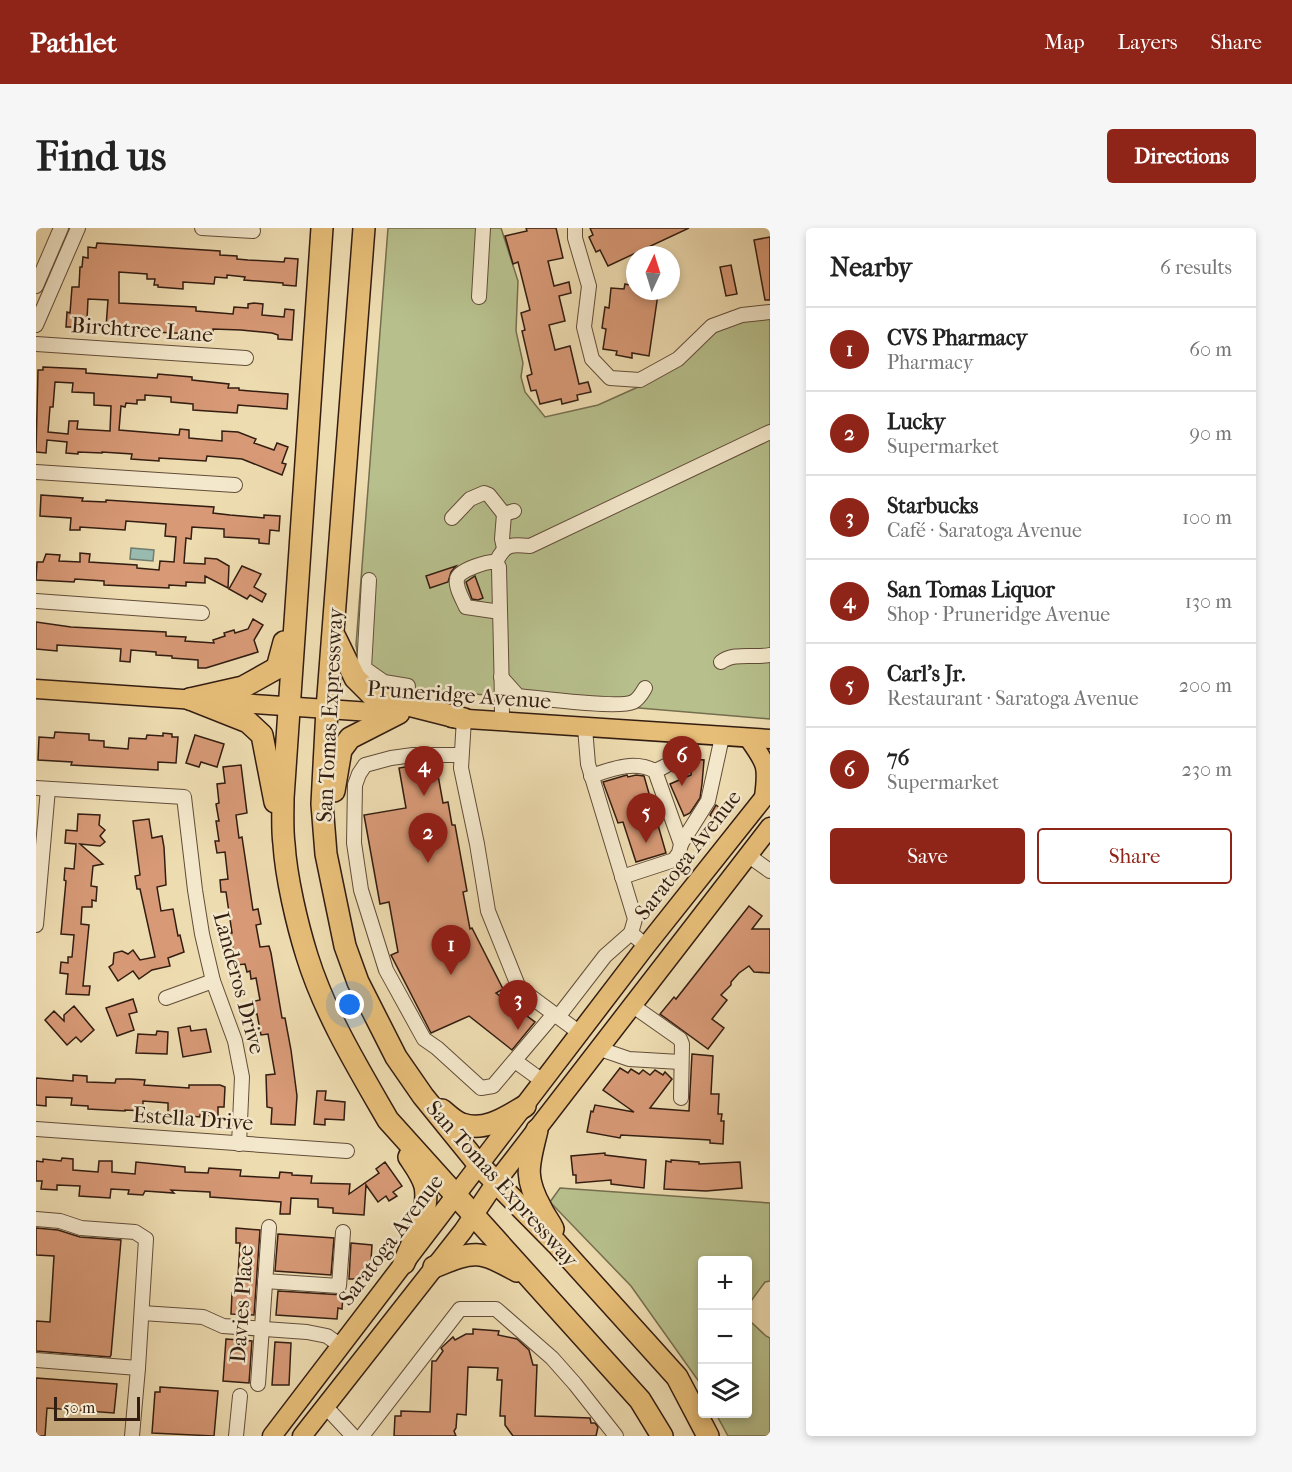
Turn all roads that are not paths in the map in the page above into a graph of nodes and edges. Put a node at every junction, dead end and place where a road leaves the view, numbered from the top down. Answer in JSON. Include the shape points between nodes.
{"nodes":[{"id":1,"x":62,"y":228,"type":"edge"},
{"id":2,"x":78,"y":228,"type":"edge"},
{"id":3,"x":202,"y":228,"type":"edge"},
{"id":4,"x":322,"y":228,"type":"edge"},
{"id":5,"x":363,"y":228,"type":"edge"},
{"id":6,"x":483,"y":228,"type":"edge"},
{"id":7,"x":575,"y":228,"type":"edge"},
{"id":8,"x":253,"y":231,"type":"dead end"},
{"id":9,"x":36,"y":286,"type":"edge"},
{"id":10,"x":479,"y":297,"type":"dead end"},
{"id":11,"x":770,"y":312,"type":"edge"},
{"id":12,"x":36,"y":325,"type":"edge"},
{"id":13,"x":36,"y":344,"type":"edge"},
{"id":14,"x":246,"y":358,"type":"dead end"},
{"id":15,"x":770,"y":432,"type":"edge"},
{"id":16,"x":36,"y":472,"type":"edge"},
{"id":17,"x":235,"y":485,"type":"dead end"},
{"id":18,"x":452,"y":518,"type":"dead end"},
{"id":19,"x":504,"y":548,"type":"junction"},
{"id":20,"x":496,"y":562,"type":"junction"},
{"id":21,"x":369,"y":580,"type":"dead end"},
{"id":22,"x":36,"y":601,"type":"edge"},
{"id":23,"x":295,"y":601,"type":"junction"},
{"id":24,"x":500,"y":612,"type":"junction"},
{"id":25,"x":202,"y":613,"type":"dead end"},
{"id":26,"x":333,"y":633,"type":"junction"},
{"id":27,"x":770,"y":654,"type":"edge"},
{"id":28,"x":721,"y":662,"type":"dead end"},
{"id":29,"x":501,"y":677,"type":"junction"},
{"id":30,"x":408,"y":686,"type":"dead end"},
{"id":31,"x":645,"y":688,"type":"dead end"},
{"id":32,"x":36,"y":689,"type":"edge"},
{"id":33,"x":190,"y":699,"type":"junction"},
{"id":34,"x":288,"y":707,"type":"junction"},
{"id":35,"x":327,"y":709,"type":"junction"},
{"id":36,"x":397,"y":714,"type":"junction"},
{"id":37,"x":464,"y":719,"type":"junction"},
{"id":38,"x":501,"y":722,"type":"junction"},
{"id":39,"x":585,"y":728,"type":"junction"},
{"id":40,"x":678,"y":734,"type":"junction"},
{"id":41,"x":723,"y":737,"type":"junction"},
{"id":42,"x":749,"y":739,"type":"junction"},
{"id":43,"x":770,"y":739,"type":"edge"},
{"id":44,"x":461,"y":755,"type":"junction"},
{"id":45,"x":655,"y":771,"type":"junction"},
{"id":46,"x":591,"y":776,"type":"junction"},
{"id":47,"x":42,"y":789,"type":"edge"},
{"id":48,"x":767,"y":793,"type":"edge"},
{"id":49,"x":770,"y":827,"type":"edge"},
{"id":50,"x":681,"y":844,"type":"junction"},
{"id":51,"x":284,"y":845,"type":"junction"},
{"id":52,"x":326,"y":854,"type":"junction"},
{"id":53,"x":749,"y":856,"type":"junction"},
{"id":54,"x":770,"y":871,"type":"edge"},
{"id":55,"x":622,"y":877,"type":"junction"},
{"id":56,"x":36,"y":925,"type":"edge"},
{"id":57,"x":631,"y":933,"type":"junction"},
{"id":58,"x":646,"y":946,"type":"junction"},
{"id":59,"x":213,"y":981,"type":"junction"},
{"id":60,"x":165,"y":998,"type":"dead end"},
{"id":61,"x":633,"y":1006,"type":"junction"},
{"id":62,"x":556,"y":1015,"type":"junction"},
{"id":63,"x":580,"y":1033,"type":"junction"},
{"id":64,"x":600,"y":1049,"type":"junction"},
{"id":65,"x":515,"y":1061,"type":"junction"},
{"id":66,"x":680,"y":1062,"type":"junction"},
{"id":67,"x":544,"y":1082,"type":"junction"},
{"id":68,"x":423,"y":1096,"type":"junction"},
{"id":69,"x":681,"y":1098,"type":"dead end"},
{"id":70,"x":525,"y":1107,"type":"junction"},
{"id":71,"x":388,"y":1120,"type":"junction"},
{"id":72,"x":36,"y":1129,"type":"edge"},
{"id":73,"x":537,"y":1130,"type":"junction"},
{"id":74,"x":239,"y":1144,"type":"junction"},
{"id":75,"x":347,"y":1151,"type":"dead end"},
{"id":76,"x":479,"y":1165,"type":"junction"},
{"id":77,"x":496,"y":1182,"type":"junction"},
{"id":78,"x":455,"y":1195,"type":"junction"},
{"id":79,"x":473,"y":1214,"type":"junction"},
{"id":80,"x":36,"y":1219,"type":"edge"},
{"id":81,"x":268,"y":1227,"type":"dead end"},
{"id":82,"x":343,"y":1232,"type":"dead end"},
{"id":83,"x":556,"y":1244,"type":"junction"},
{"id":84,"x":405,"y":1263,"type":"junction"},
{"id":85,"x":434,"y":1267,"type":"junction"},
{"id":86,"x":265,"y":1281,"type":"junction"},
{"id":87,"x":545,"y":1293,"type":"junction"},
{"id":88,"x":142,"y":1313,"type":"junction"},
{"id":89,"x":261,"y":1329,"type":"junction"},
{"id":90,"x":341,"y":1346,"type":"junction"},
{"id":91,"x":36,"y":1360,"type":"edge"},
{"id":92,"x":138,"y":1368,"type":"junction"},
{"id":93,"x":258,"y":1384,"type":"dead end"},
{"id":94,"x":240,"y":1396,"type":"dead end"},
{"id":95,"x":325,"y":1406,"type":"junction"},
{"id":96,"x":132,"y":1436,"type":"edge"},
{"id":97,"x":236,"y":1436,"type":"edge"},
{"id":98,"x":272,"y":1436,"type":"edge"},
{"id":99,"x":302,"y":1436,"type":"edge"},
{"id":100,"x":353,"y":1436,"type":"edge"},
{"id":101,"x":362,"y":1436,"type":"edge"},
{"id":102,"x":616,"y":1436,"type":"edge"},
{"id":103,"x":662,"y":1436,"type":"edge"},
{"id":104,"x":708,"y":1436,"type":"edge"}],
"edges":[{"from":1,"to":9,"type":"street"},
{"from":2,"to":12,"type":"street"},
{"from":3,"to":8,"type":"street"},
{"from":4,"to":23,"type":"highway","name":"San Tomas Expressway"},
{"from":5,"to":26,"type":"highway","name":"San Tomas Expressway"},
{"from":6,"to":10,"type":"street"},
{"from":7,"to":11,"type":"street","via":[[589,286],[584,327],[592,359],[610,378],[640,381],[678,358],[712,327],[742,315]]},
{"from":13,"to":14,"type":"street","name":"Birchtree Lane"},
{"from":15,"to":19,"type":"street","via":[[530,546],[514,544]]},
{"from":16,"to":17,"type":"street"},
{"from":18,"to":19,"type":"street","via":[[470,499],[489,495],[509,513],[502,539]]},
{"from":19,"to":20,"type":"street"},
{"from":20,"to":24,"type":"street"},
{"from":20,"to":24,"type":"street","via":[[462,572],[456,582],[466,607]]},
{"from":21,"to":30,"type":"street","via":[[364,668],[384,682]]},
{"from":22,"to":25,"type":"street"},
{"from":23,"to":33,"type":"highway","via":[[277,668],[243,687]]},
{"from":23,"to":34,"type":"highway","name":"San Tomas Expressway"},
{"from":24,"to":29,"type":"street"},
{"from":26,"to":35,"type":"highway","name":"San Tomas Expressway"},
{"from":26,"to":37,"type":"highway","via":[[355,678],[373,696]]},
{"from":27,"to":28,"type":"street","via":[[731,657]]},
{"from":29,"to":31,"type":"street","via":[[518,696],[573,701],[624,704],[635,701]]},
{"from":29,"to":38,"type":"street"},
{"from":32,"to":33,"type":"main road","name":"Pruneridge Avenue"},
{"from":33,"to":34,"type":"main road","name":"Pruneridge Avenue"},
{"from":33,"to":51,"type":"highway","via":[[248,722],[262,735]]},
{"from":34,"to":35,"type":"main road","name":"Pruneridge Avenue"},
{"from":34,"to":51,"type":"highway","name":"San Tomas Expressway"},
{"from":35,"to":36,"type":"main road","name":"Pruneridge Avenue"},
{"from":35,"to":52,"type":"highway","name":"San Tomas Expressway","via":[[322,804]]},
{"from":36,"to":37,"type":"main road","name":"Pruneridge Avenue"},
{"from":36,"to":52,"type":"highway","via":[[350,738],[341,750]]},
{"from":37,"to":38,"type":"main road","name":"Pruneridge Avenue"},
{"from":37,"to":44,"type":"street"},
{"from":38,"to":39,"type":"main road","name":"Pruneridge Avenue"},
{"from":39,"to":40,"type":"main road","name":"Pruneridge Avenue"},
{"from":39,"to":46,"type":"street"},
{"from":40,"to":41,"type":"main road","name":"Pruneridge Avenue"},
{"from":40,"to":45,"type":"street","via":[[676,759]]},
{"from":41,"to":42,"type":"main road","name":"Pruneridge Avenue"},
{"from":41,"to":50,"type":"street","via":[[708,801]]},
{"from":42,"to":43,"type":"main road","name":"Pruneridge Avenue"},
{"from":42,"to":48,"type":"main road","via":[[764,760]]},
{"from":44,"to":62,"type":"street","via":[[488,911],[519,988]]},
{"from":44,"to":65,"type":"street","via":[[413,755],[365,765],[355,785],[354,843],[361,890],[386,970],[423,1039],[482,1088],[493,1086]]},
{"from":45,"to":46,"type":"street","via":[[644,765],[630,765]]},
{"from":45,"to":50,"type":"street"},
{"from":46,"to":55,"type":"street"},
{"from":47,"to":56,"type":"street"},
{"from":47,"to":59,"type":"street","name":"Landeros Drive","via":[[184,797],[195,890]]},
{"from":48,"to":58,"type":"main road","name":"Saratoga Avenue"},
{"from":49,"to":53,"type":"main road"},
{"from":50,"to":55,"type":"street","via":[[674,860]]},
{"from":51,"to":71,"type":"highway","name":"San Tomas Expressway","via":[[307,957],[358,1069]]},
{"from":52,"to":68,"type":"highway","name":"San Tomas Expressway","via":[[345,945],[358,982],[396,1058]]},
{"from":53,"to":54,"type":"street"},
{"from":53,"to":61,"type":"main road"},
{"from":55,"to":57,"type":"street","via":[[635,919]]},
{"from":57,"to":58,"type":"street"},
{"from":57,"to":62,"type":"street","via":[[604,956]]},
{"from":58,"to":63,"type":"main road","name":"Saratoga Avenue"},
{"from":59,"to":60,"type":"street"},
{"from":59,"to":74,"type":"street","name":"Landeros Drive","via":[[235,1041],[242,1077]]},
{"from":61,"to":64,"type":"main road"},
{"from":61,"to":66,"type":"street","via":[[678,1036],[682,1044]]},
{"from":62,"to":63,"type":"street"},
{"from":62,"to":65,"type":"street"},
{"from":63,"to":67,"type":"main road","name":"Saratoga Avenue"},
{"from":64,"to":66,"type":"street","via":[[629,1059]]},
{"from":64,"to":73,"type":"main road"},
{"from":65,"to":67,"type":"street"},
{"from":66,"to":69,"type":"street"},
{"from":67,"to":70,"type":"main road","name":"Saratoga Avenue"},
{"from":68,"to":70,"type":"highway","via":[[461,1124],[485,1126]]},
{"from":68,"to":76,"type":"highway","name":"San Tomas Expressway"},
{"from":70,"to":76,"type":"main road","name":"Saratoga Avenue"},
{"from":71,"to":78,"type":"highway","name":"San Tomas Expressway"},
{"from":71,"to":84,"type":"highway","via":[[425,1187],[424,1212]]},
{"from":72,"to":74,"type":"street","name":"Estella Drive"},
{"from":73,"to":77,"type":"main road"},
{"from":73,"to":83,"type":"highway","via":[[528,1165],[529,1182],[552,1226]]},
{"from":74,"to":75,"type":"street","name":"Estella Drive"},
{"from":76,"to":77,"type":"highway","name":"San Tomas Expressway"},
{"from":76,"to":78,"type":"main road","name":"Saratoga Avenue"},
{"from":77,"to":79,"type":"main road"},
{"from":77,"to":83,"type":"highway","name":"San Tomas Expressway"},
{"from":78,"to":79,"type":"highway","name":"San Tomas Expressway"},
{"from":78,"to":84,"type":"main road","name":"Saratoga Avenue"},
{"from":79,"to":85,"type":"main road"},
{"from":79,"to":87,"type":"highway","name":"San Tomas Expressway"},
{"from":80,"to":88,"type":"street","via":[[81,1228],[135,1232],[146,1239]]},
{"from":81,"to":86,"type":"street","name":"Davies Place"},
{"from":82,"to":86,"type":"street","via":[[339,1286]]},
{"from":83,"to":104,"type":"highway","name":"San Tomas Expressway","via":[[676,1377]]},
{"from":84,"to":90,"type":"main road","name":"Saratoga Avenue"},
{"from":85,"to":87,"type":"highway","via":[[466,1254],[484,1255],[523,1274]]},
{"from":85,"to":95,"type":"main road"},
{"from":86,"to":89,"type":"street","name":"Davies Place"},
{"from":87,"to":103,"type":"highway","name":"San Tomas Expressway","via":[[640,1400]]},
{"from":88,"to":89,"type":"street","via":[[203,1317],[223,1326]]},
{"from":88,"to":92,"type":"street"},
{"from":89,"to":90,"type":"street","via":[[327,1336]]},
{"from":89,"to":93,"type":"street","name":"Davies Place"},
{"from":90,"to":98,"type":"main road","name":"Saratoga Avenue"},
{"from":91,"to":92,"type":"street"},
{"from":92,"to":96,"type":"street"},
{"from":94,"to":97,"type":"street"},
{"from":95,"to":99,"type":"main road"},
{"from":95,"to":100,"type":"street"},
{"from":101,"to":102,"type":"street","via":[[460,1309],[496,1309],[552,1358]]}]}
